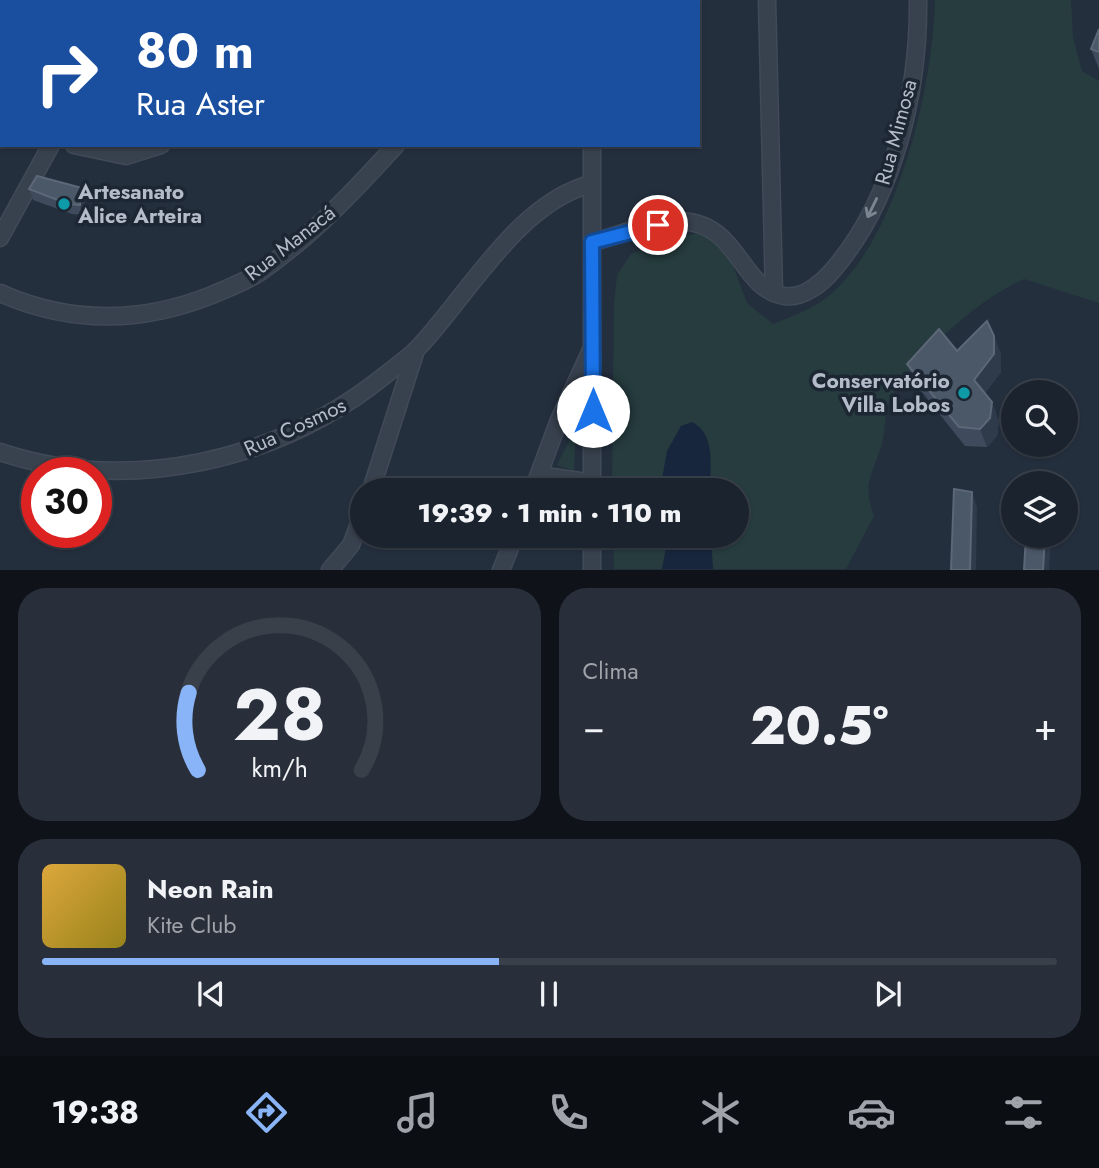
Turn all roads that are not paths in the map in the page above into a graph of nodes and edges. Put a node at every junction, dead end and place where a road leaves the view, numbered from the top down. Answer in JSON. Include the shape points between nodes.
{"nodes":[{"id":1,"x":767,"y":0,"type":"edge"},
{"id":2,"x":918,"y":0,"type":"edge"},
{"id":3,"x":50,"y":147,"type":"edge"},
{"id":4,"x":83,"y":147,"type":"edge"},
{"id":5,"x":155,"y":147,"type":"edge"},
{"id":6,"x":394,"y":147,"type":"edge"},
{"id":7,"x":592,"y":147,"type":"edge"},
{"id":8,"x":591,"y":184,"type":"junction"},
{"id":9,"x":0,"y":238,"type":"edge"},
{"id":10,"x":592,"y":242,"type":"junction"},
{"id":11,"x":0,"y":293,"type":"edge"},
{"id":12,"x":774,"y":293,"type":"junction"},
{"id":13,"x":593,"y":346,"type":"junction"},
{"id":14,"x":416,"y":350,"type":"junction"},
{"id":15,"x":593,"y":411,"type":"junction"},
{"id":16,"x":559,"y":420,"type":"junction"},
{"id":17,"x":0,"y":452,"type":"edge"},
{"id":18,"x":375,"y":478,"type":"edge"},
{"id":19,"x":537,"y":478,"type":"edge"},
{"id":20,"x":593,"y":478,"type":"edge"},
{"id":21,"x":350,"y":546,"type":"edge"},
{"id":22,"x":510,"y":548,"type":"edge"},
{"id":23,"x":592,"y":548,"type":"edge"},
{"id":24,"x":330,"y":569,"type":"edge"},
{"id":25,"x":501,"y":569,"type":"edge"},
{"id":26,"x":592,"y":569,"type":"edge"}],
"edges":[{"from":1,"to":12,"type":"street"},
{"from":2,"to":12,"type":"street","name":"Rua Mimosa","one_way":true,"via":[[917,40],[900,133],[870,214],[847,253],[822,282],[795,297]]},
{"from":3,"to":9,"type":"street"},
{"from":4,"to":5,"type":"street","via":[[126,156]]},
{"from":6,"to":11,"type":"street","name":"Rua Manacá","via":[[359,186],[284,253],[243,282],[188,304],[132,317],[90,317]]},
{"from":7,"to":8,"type":"street"},
{"from":8,"to":10,"type":"street"},
{"from":8,"to":14,"type":"street","name":"Rua Cosmos","via":[[573,188],[545,205]]},
{"from":10,"to":12,"type":"street","via":[[681,221],[724,238],[749,271]]},
{"from":10,"to":13,"type":"street"},
{"from":13,"to":15,"type":"street"},
{"from":13,"to":16,"type":"street"},
{"from":14,"to":17,"type":"street","name":"Rua Cosmos","via":[[345,407],[260,446],[221,458],[103,471],[47,465]]},
{"from":14,"to":18,"type":"street"},
{"from":15,"to":16,"type":"street"},
{"from":15,"to":20,"type":"street"},
{"from":16,"to":19,"type":"street"},
{"from":21,"to":24,"type":"street"},
{"from":22,"to":25,"type":"street"},
{"from":23,"to":26,"type":"street"}]}
